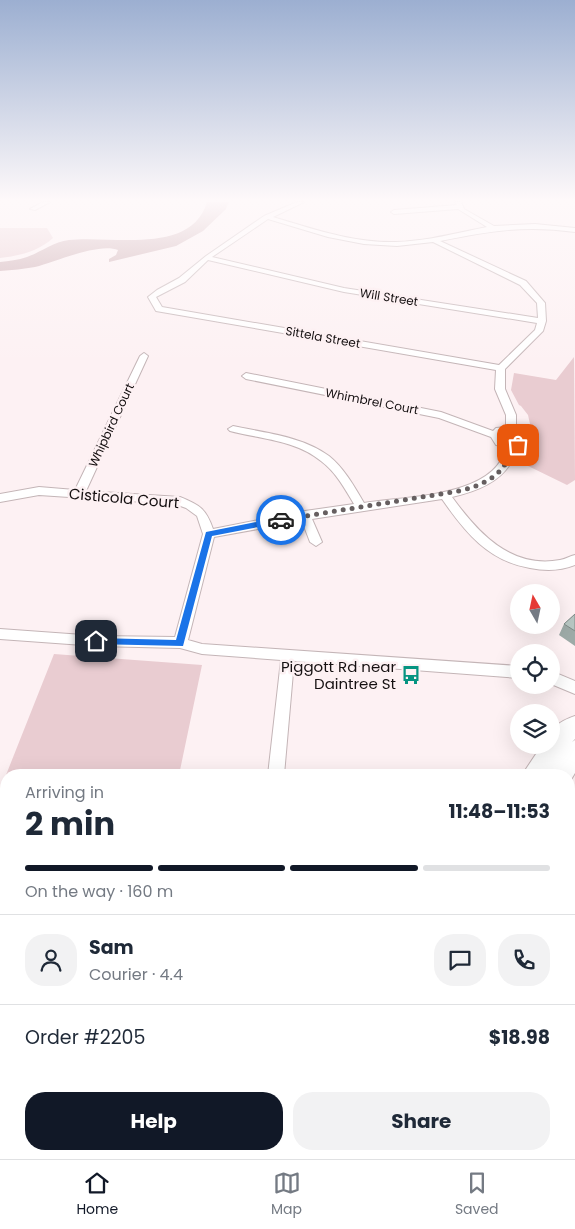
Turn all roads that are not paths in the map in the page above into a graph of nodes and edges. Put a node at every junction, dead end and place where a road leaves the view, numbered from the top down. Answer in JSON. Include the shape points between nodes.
{"nodes":[{"id":1,"x":210,"y":256,"type":"edge"},
{"id":2,"x":467,"y":256,"type":"edge"},
{"id":3,"x":207,"y":258,"type":"junction"},
{"id":4,"x":542,"y":321,"type":"junction"},
{"id":5,"x":144,"y":356,"type":"dead end"},
{"id":6,"x":501,"y":368,"type":"junction"},
{"id":7,"x":246,"y":376,"type":"dead end"},
{"id":8,"x":233,"y":429,"type":"dead end"},
{"id":9,"x":511,"y":430,"type":"junction"},
{"id":10,"x":495,"y":435,"type":"junction"},
{"id":11,"x":511,"y":446,"type":"junction"},
{"id":12,"x":79,"y":493,"type":"junction"},
{"id":13,"x":444,"y":494,"type":"junction"},
{"id":14,"x":0,"y":498,"type":"edge"},
{"id":15,"x":361,"y":507,"type":"junction"},
{"id":16,"x":304,"y":515,"type":"junction"},
{"id":17,"x":209,"y":534,"type":"junction"},
{"id":18,"x":316,"y":542,"type":"dead end"},
{"id":19,"x":575,"y":559,"type":"edge"},
{"id":20,"x":0,"y":634,"type":"edge"},
{"id":21,"x":180,"y":643,"type":"junction"},
{"id":22,"x":288,"y":655,"type":"junction"},
{"id":23,"x":510,"y":671,"type":"edge"},
{"id":24,"x":560,"y":681,"type":"edge"},
{"id":25,"x":575,"y":688,"type":"edge"},
{"id":26,"x":575,"y":726,"type":"edge"},
{"id":27,"x":575,"y":751,"type":"edge"},
{"id":28,"x":277,"y":769,"type":"edge"},
{"id":29,"x":538,"y":769,"type":"edge"},
{"id":30,"x":565,"y":769,"type":"edge"}],
"edges":[{"from":1,"to":3,"type":"street"},
{"from":2,"to":4,"type":"street","via":[[523,283],[541,302]]},
{"from":3,"to":4,"type":"street","name":"Will Street","via":[[344,290]]},
{"from":3,"to":6,"type":"street","name":"Sittela Street","via":[[182,280],[162,288],[152,297],[159,309]]},
{"from":4,"to":6,"type":"street","via":[[539,331]]},
{"from":5,"to":12,"type":"street","name":"Whipbird Court"},
{"from":6,"to":9,"type":"street","via":[[500,389],[512,415]]},
{"from":7,"to":10,"type":"street","name":"Whimbrel Court","via":[[442,415]]},
{"from":8,"to":15,"type":"street","via":[[291,442],[316,453],[335,467]]},
{"from":9,"to":10,"type":"street","via":[[500,430]]},
{"from":9,"to":11,"type":"street","via":[[523,439],[521,444]]},
{"from":10,"to":11,"type":"street","name":"Whimbrel Court","via":[[498,441]]},
{"from":11,"to":13,"type":"street","via":[[506,462],[494,477],[474,487]]},
{"from":12,"to":14,"type":"street","name":"Cisticola Court","via":[[39,491]]},
{"from":12,"to":17,"type":"street","name":"Cisticola Court","via":[[176,500],[202,514]]},
{"from":13,"to":15,"type":"street"},
{"from":13,"to":19,"type":"street","via":[[472,534],[495,553],[533,565],[552,566]]},
{"from":15,"to":16,"type":"street"},
{"from":16,"to":17,"type":"street"},
{"from":16,"to":18,"type":"street"},
{"from":17,"to":21,"type":"street"},
{"from":20,"to":21,"type":"street"},
{"from":21,"to":22,"type":"street","via":[[202,649]]},
{"from":22,"to":23,"type":"street"},
{"from":22,"to":28,"type":"street"},
{"from":24,"to":25,"type":"street"},
{"from":26,"to":29,"type":"main road","via":[[563,735]]},
{"from":27,"to":30,"type":"main road"}]}
